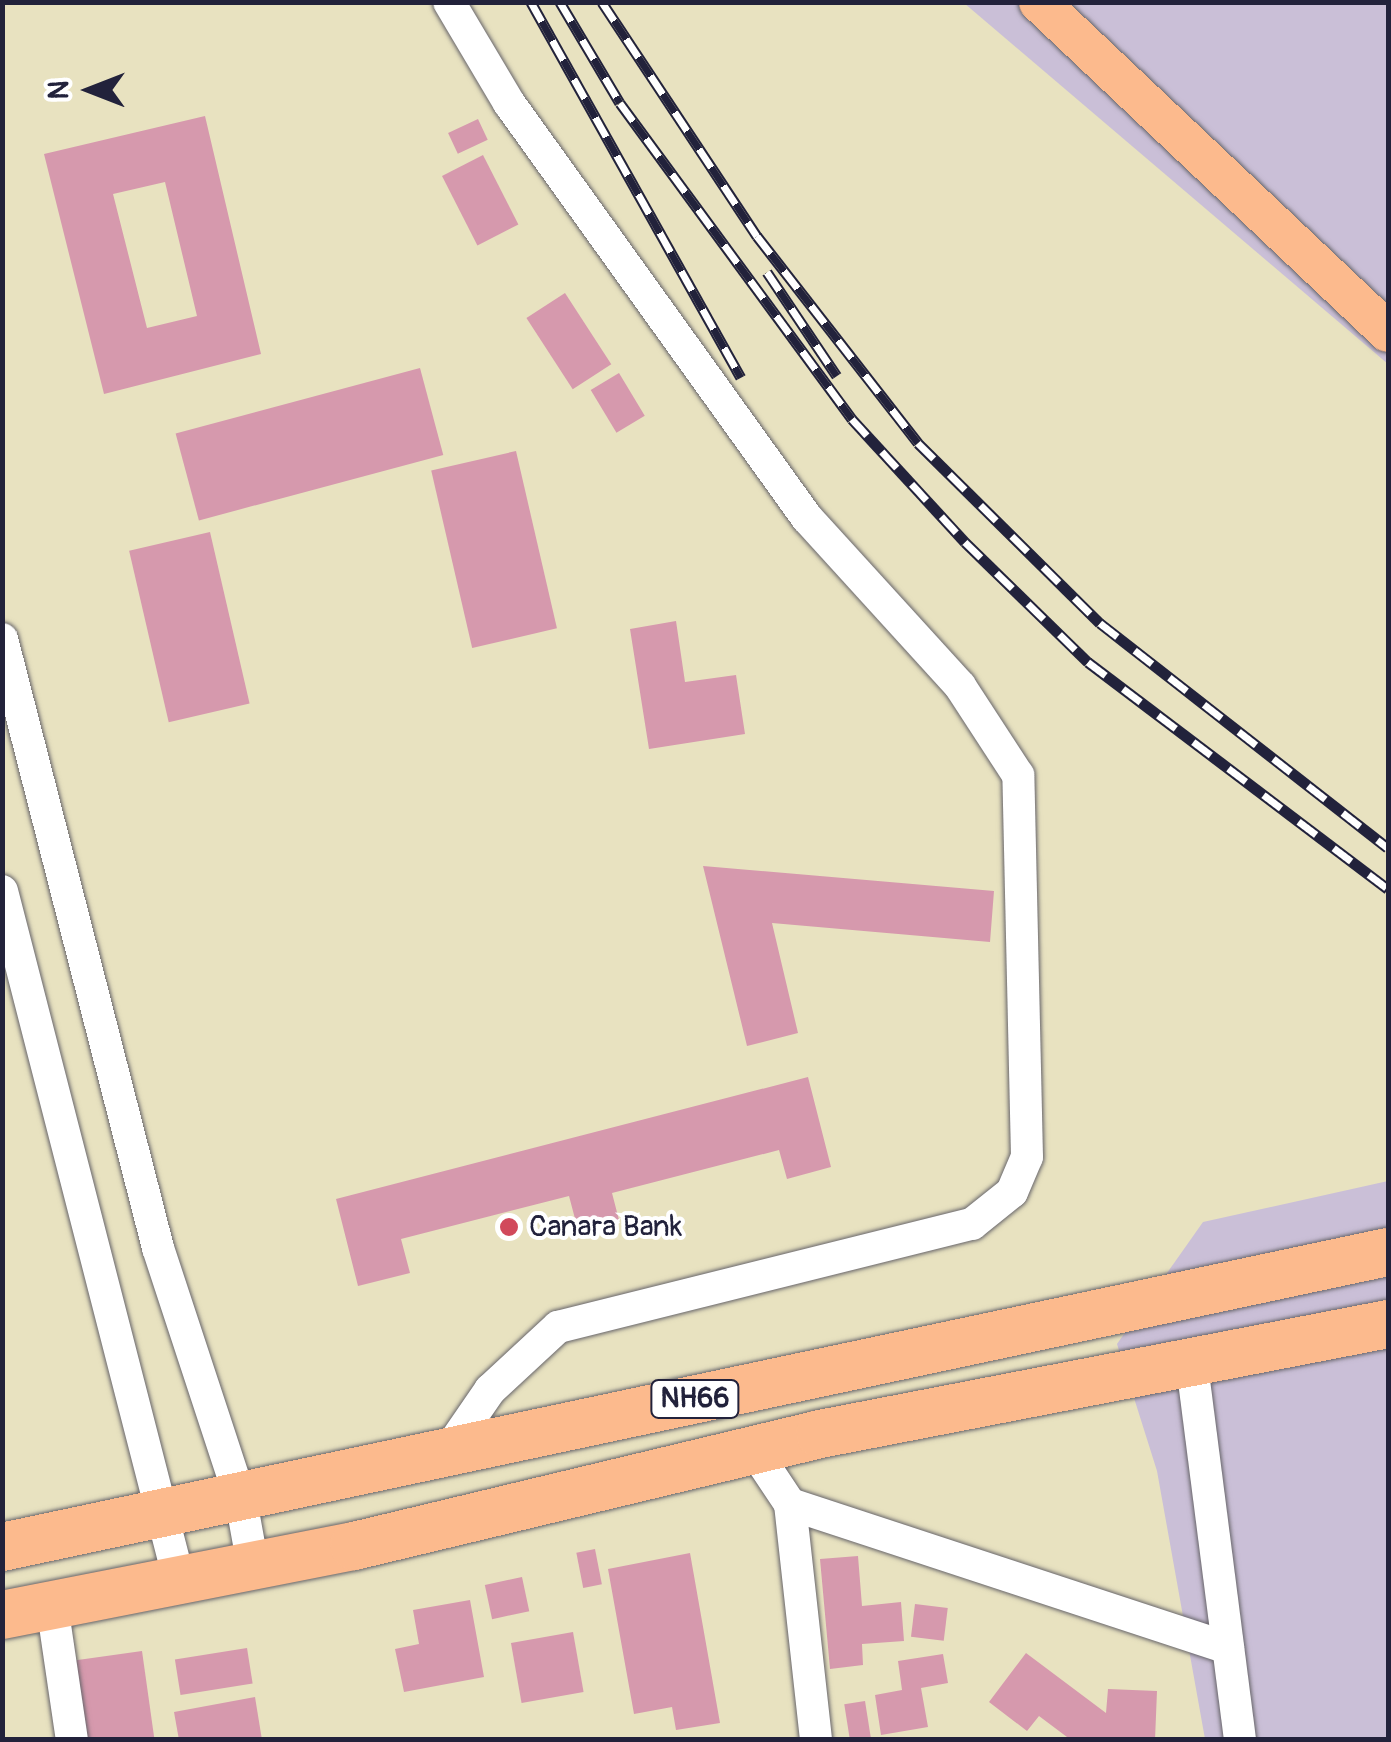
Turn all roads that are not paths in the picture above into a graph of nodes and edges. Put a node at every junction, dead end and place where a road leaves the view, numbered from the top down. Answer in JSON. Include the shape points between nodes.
{"nodes":[{"id":1,"x":449,"y":2,"type":"edge"},
{"id":2,"x":1039,"y":2,"type":"edge"},
{"id":3,"x":1388,"y":332,"type":"edge"},
{"id":4,"x":2,"y":640,"type":"edge"},
{"id":5,"x":2,"y":891,"type":"edge"},
{"id":6,"x":1388,"y":1252,"type":"edge"},
{"id":7,"x":1388,"y":1324,"type":"edge"},
{"id":8,"x":1192,"y":1366,"type":"junction"},
{"id":9,"x":754,"y":1450,"type":"junction"},
{"id":10,"x":446,"y":1454,"type":"junction"},
{"id":11,"x":241,"y":1500,"type":"junction"},
{"id":12,"x":790,"y":1504,"type":"junction"},
{"id":13,"x":160,"y":1516,"type":"junction"},
{"id":14,"x":2,"y":1547,"type":"edge"},
{"id":15,"x":253,"y":1566,"type":"junction"},
{"id":16,"x":178,"y":1580,"type":"junction"},
{"id":17,"x":52,"y":1605,"type":"junction"},
{"id":18,"x":2,"y":1615,"type":"edge"},
{"id":19,"x":1228,"y":1648,"type":"junction"},
{"id":20,"x":72,"y":1740,"type":"edge"},
{"id":21,"x":816,"y":1740,"type":"edge"},
{"id":22,"x":1240,"y":1740,"type":"edge"}],
"edges":[{"from":1,"to":10,"type":"street","via":[[509,103],[807,518],[960,686],[1018,775],[1027,1157],[1012,1192],[972,1224],[558,1327],[490,1390]]},
{"from":2,"to":3,"type":"main road"},
{"from":4,"to":11,"type":"street","via":[[158,1248]]},
{"from":5,"to":13,"type":"street"},
{"from":6,"to":10,"type":"highway","number":"NH66"},
{"from":7,"to":8,"type":"highway","number":"NH66"},
{"from":8,"to":9,"type":"highway","number":"NH66"},
{"from":8,"to":19,"type":"street"},
{"from":9,"to":12,"type":"street"},
{"from":9,"to":15,"type":"highway","number":"NH66"},
{"from":10,"to":11,"type":"highway","number":"NH66"},
{"from":11,"to":13,"type":"highway","number":"NH66"},
{"from":11,"to":15,"type":"street"},
{"from":12,"to":19,"type":"street"},
{"from":12,"to":21,"type":"street"},
{"from":13,"to":14,"type":"highway","number":"NH66"},
{"from":13,"to":16,"type":"street"},
{"from":15,"to":16,"type":"highway","number":"NH66"},
{"from":16,"to":17,"type":"highway","number":"NH66"},
{"from":17,"to":18,"type":"highway","number":"NH66"},
{"from":17,"to":20,"type":"street"},
{"from":19,"to":22,"type":"street"}]}
